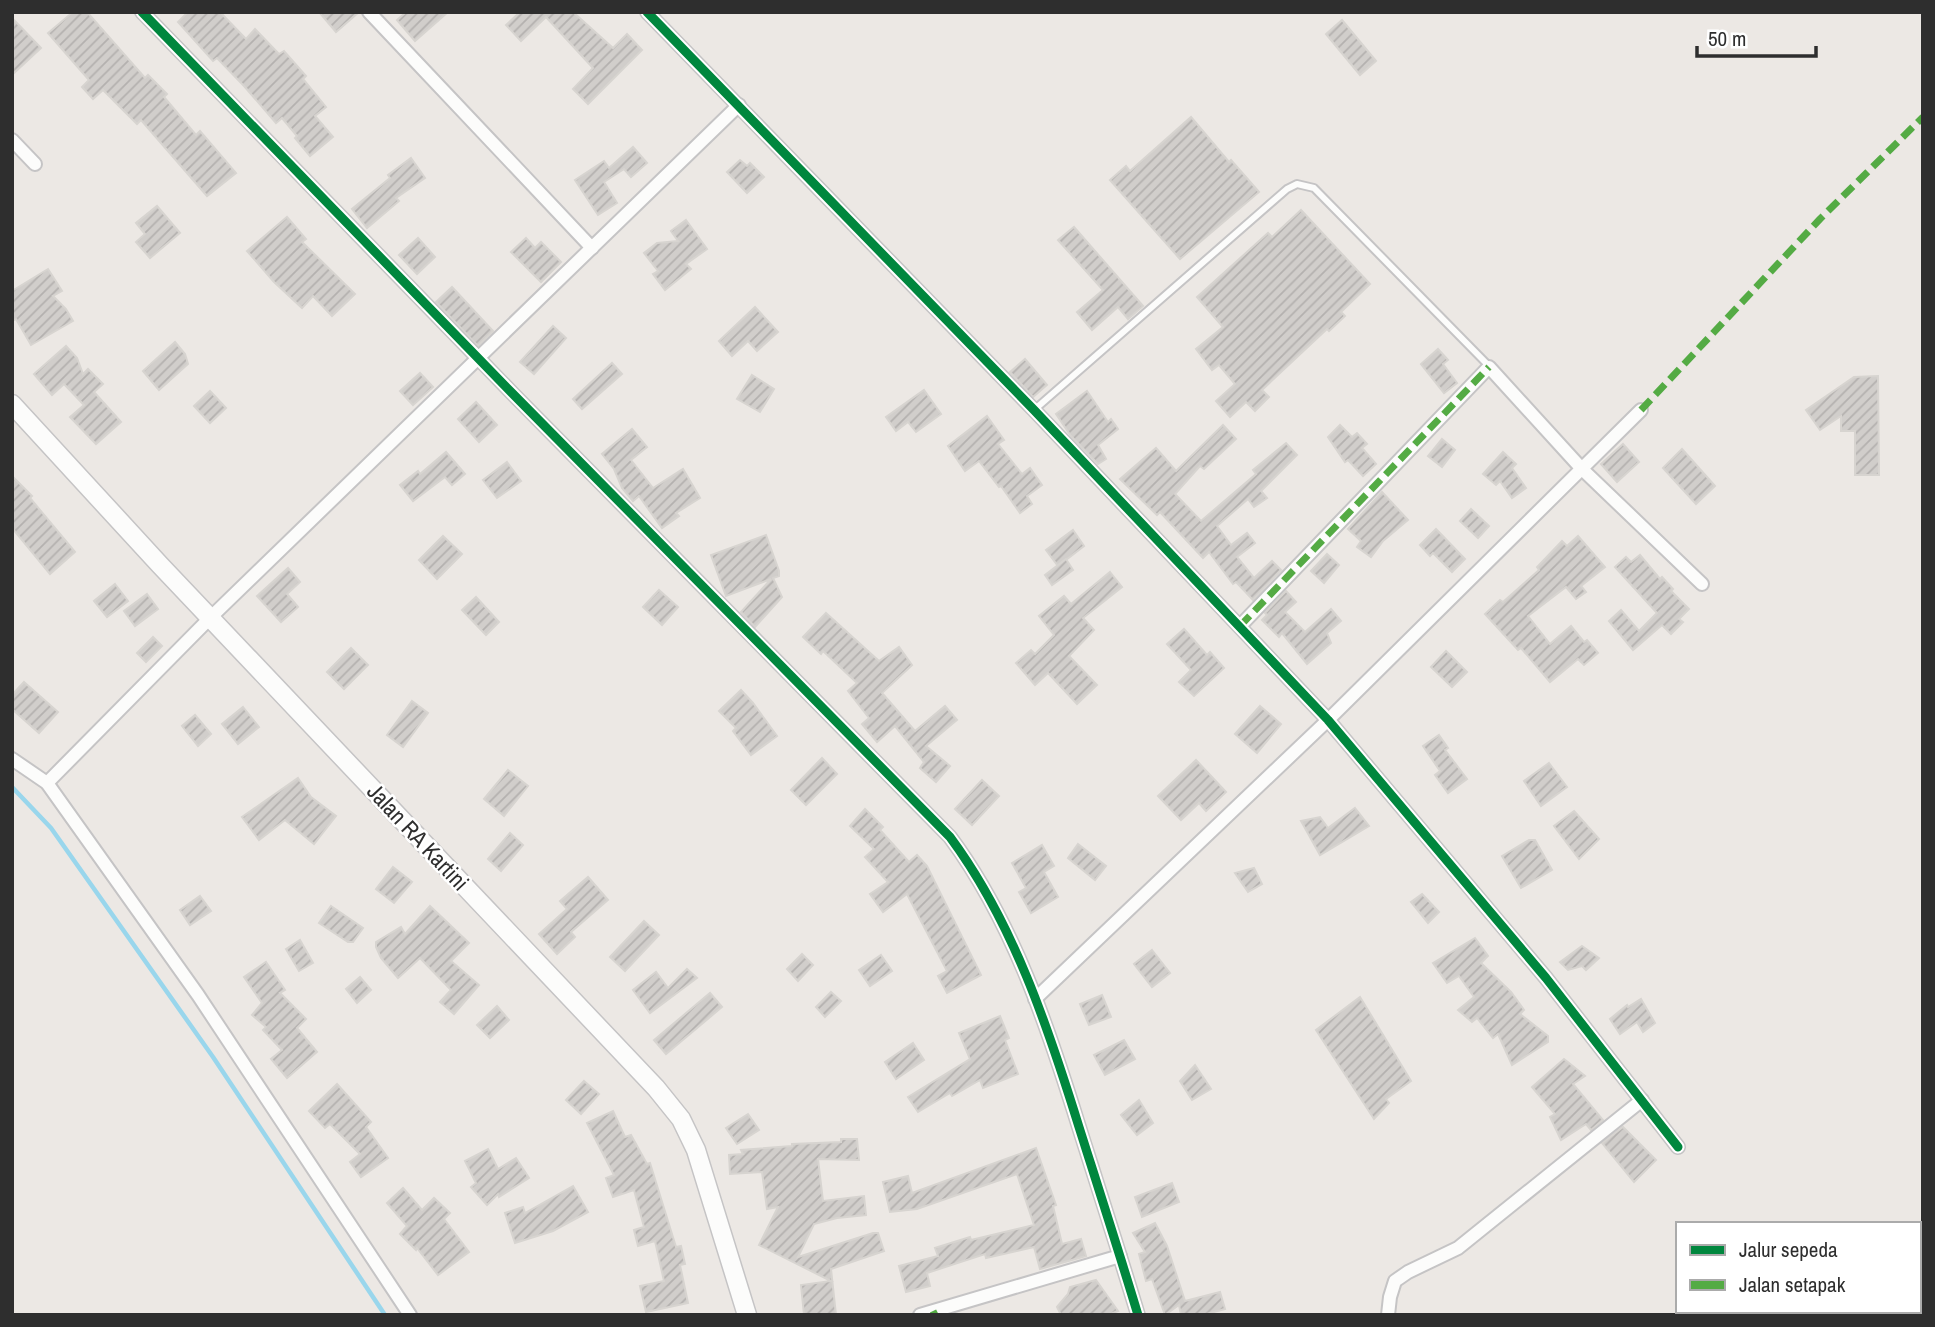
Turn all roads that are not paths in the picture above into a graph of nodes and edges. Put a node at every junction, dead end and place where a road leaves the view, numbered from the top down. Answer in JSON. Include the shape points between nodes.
{"nodes":[{"id":1,"x":142,"y":12,"type":"edge"},
{"id":2,"x":369,"y":12,"type":"edge"},
{"id":3,"x":647,"y":12,"type":"edge"},
{"id":4,"x":739,"y":105,"type":"junction"},
{"id":5,"x":12,"y":139,"type":"edge"},
{"id":6,"x":34,"y":164,"type":"dead end"},
{"id":7,"x":592,"y":248,"type":"junction"},
{"id":8,"x":478,"y":358,"type":"junction"},
{"id":9,"x":1489,"y":367,"type":"junction"},
{"id":10,"x":12,"y":404,"type":"edge"},
{"id":11,"x":1034,"y":410,"type":"junction"},
{"id":12,"x":1641,"y":410,"type":"dead end"},
{"id":13,"x":1583,"y":469,"type":"junction"},
{"id":14,"x":1702,"y":584,"type":"dead end"},
{"id":15,"x":210,"y":618,"type":"junction"},
{"id":16,"x":1240,"y":626,"type":"junction"},
{"id":17,"x":1328,"y":720,"type":"junction"},
{"id":18,"x":12,"y":759,"type":"edge"},
{"id":19,"x":47,"y":783,"type":"junction"},
{"id":20,"x":1035,"y":999,"type":"junction"},
{"id":21,"x":1642,"y":1100,"type":"junction"},
{"id":22,"x":1678,"y":1147,"type":"dead end"},
{"id":23,"x":1120,"y":1256,"type":"junction"},
{"id":24,"x":934,"y":1313,"type":"edge"},
{"id":25,"x":410,"y":1315,"type":"edge"},
{"id":26,"x":747,"y":1315,"type":"edge"},
{"id":27,"x":920,"y":1315,"type":"edge"},
{"id":28,"x":1138,"y":1315,"type":"edge"},
{"id":29,"x":1388,"y":1315,"type":"edge"}],
"edges":[{"from":1,"to":8,"type":"street"},
{"from":2,"to":7,"type":"street"},
{"from":3,"to":4,"type":"street"},
{"from":4,"to":7,"type":"street"},
{"from":4,"to":11,"type":"street"},
{"from":5,"to":6,"type":"street"},
{"from":7,"to":8,"type":"street"},
{"from":8,"to":15,"type":"street"},
{"from":8,"to":20,"type":"street","via":[[950,837],[992,902]]},
{"from":9,"to":11,"type":"lane","via":[[1314,188],[1297,184]]},
{"from":9,"to":13,"type":"street"},
{"from":9,"to":16,"type":"street"},
{"from":10,"to":15,"type":"main road","name":"Jalan RA Kartini"},
{"from":11,"to":16,"type":"street"},
{"from":12,"to":13,"type":"street"},
{"from":13,"to":14,"type":"street"},
{"from":13,"to":17,"type":"street"},
{"from":15,"to":19,"type":"street"},
{"from":15,"to":26,"type":"main road","name":"Jalan RA Kartini","via":[[681,1119],[696,1150]]},
{"from":16,"to":17,"type":"street"},
{"from":17,"to":20,"type":"street"},
{"from":17,"to":21,"type":"street","via":[[1546,978]]},
{"from":18,"to":19,"type":"street"},
{"from":19,"to":25,"type":"street","via":[[198,995]]},
{"from":20,"to":23,"type":"street"},
{"from":21,"to":22,"type":"street"},
{"from":21,"to":29,"type":"street","via":[[1458,1248],[1395,1281]]},
{"from":23,"to":24,"type":"street"},
{"from":23,"to":28,"type":"street"},
{"from":24,"to":27,"type":"street"}]}
